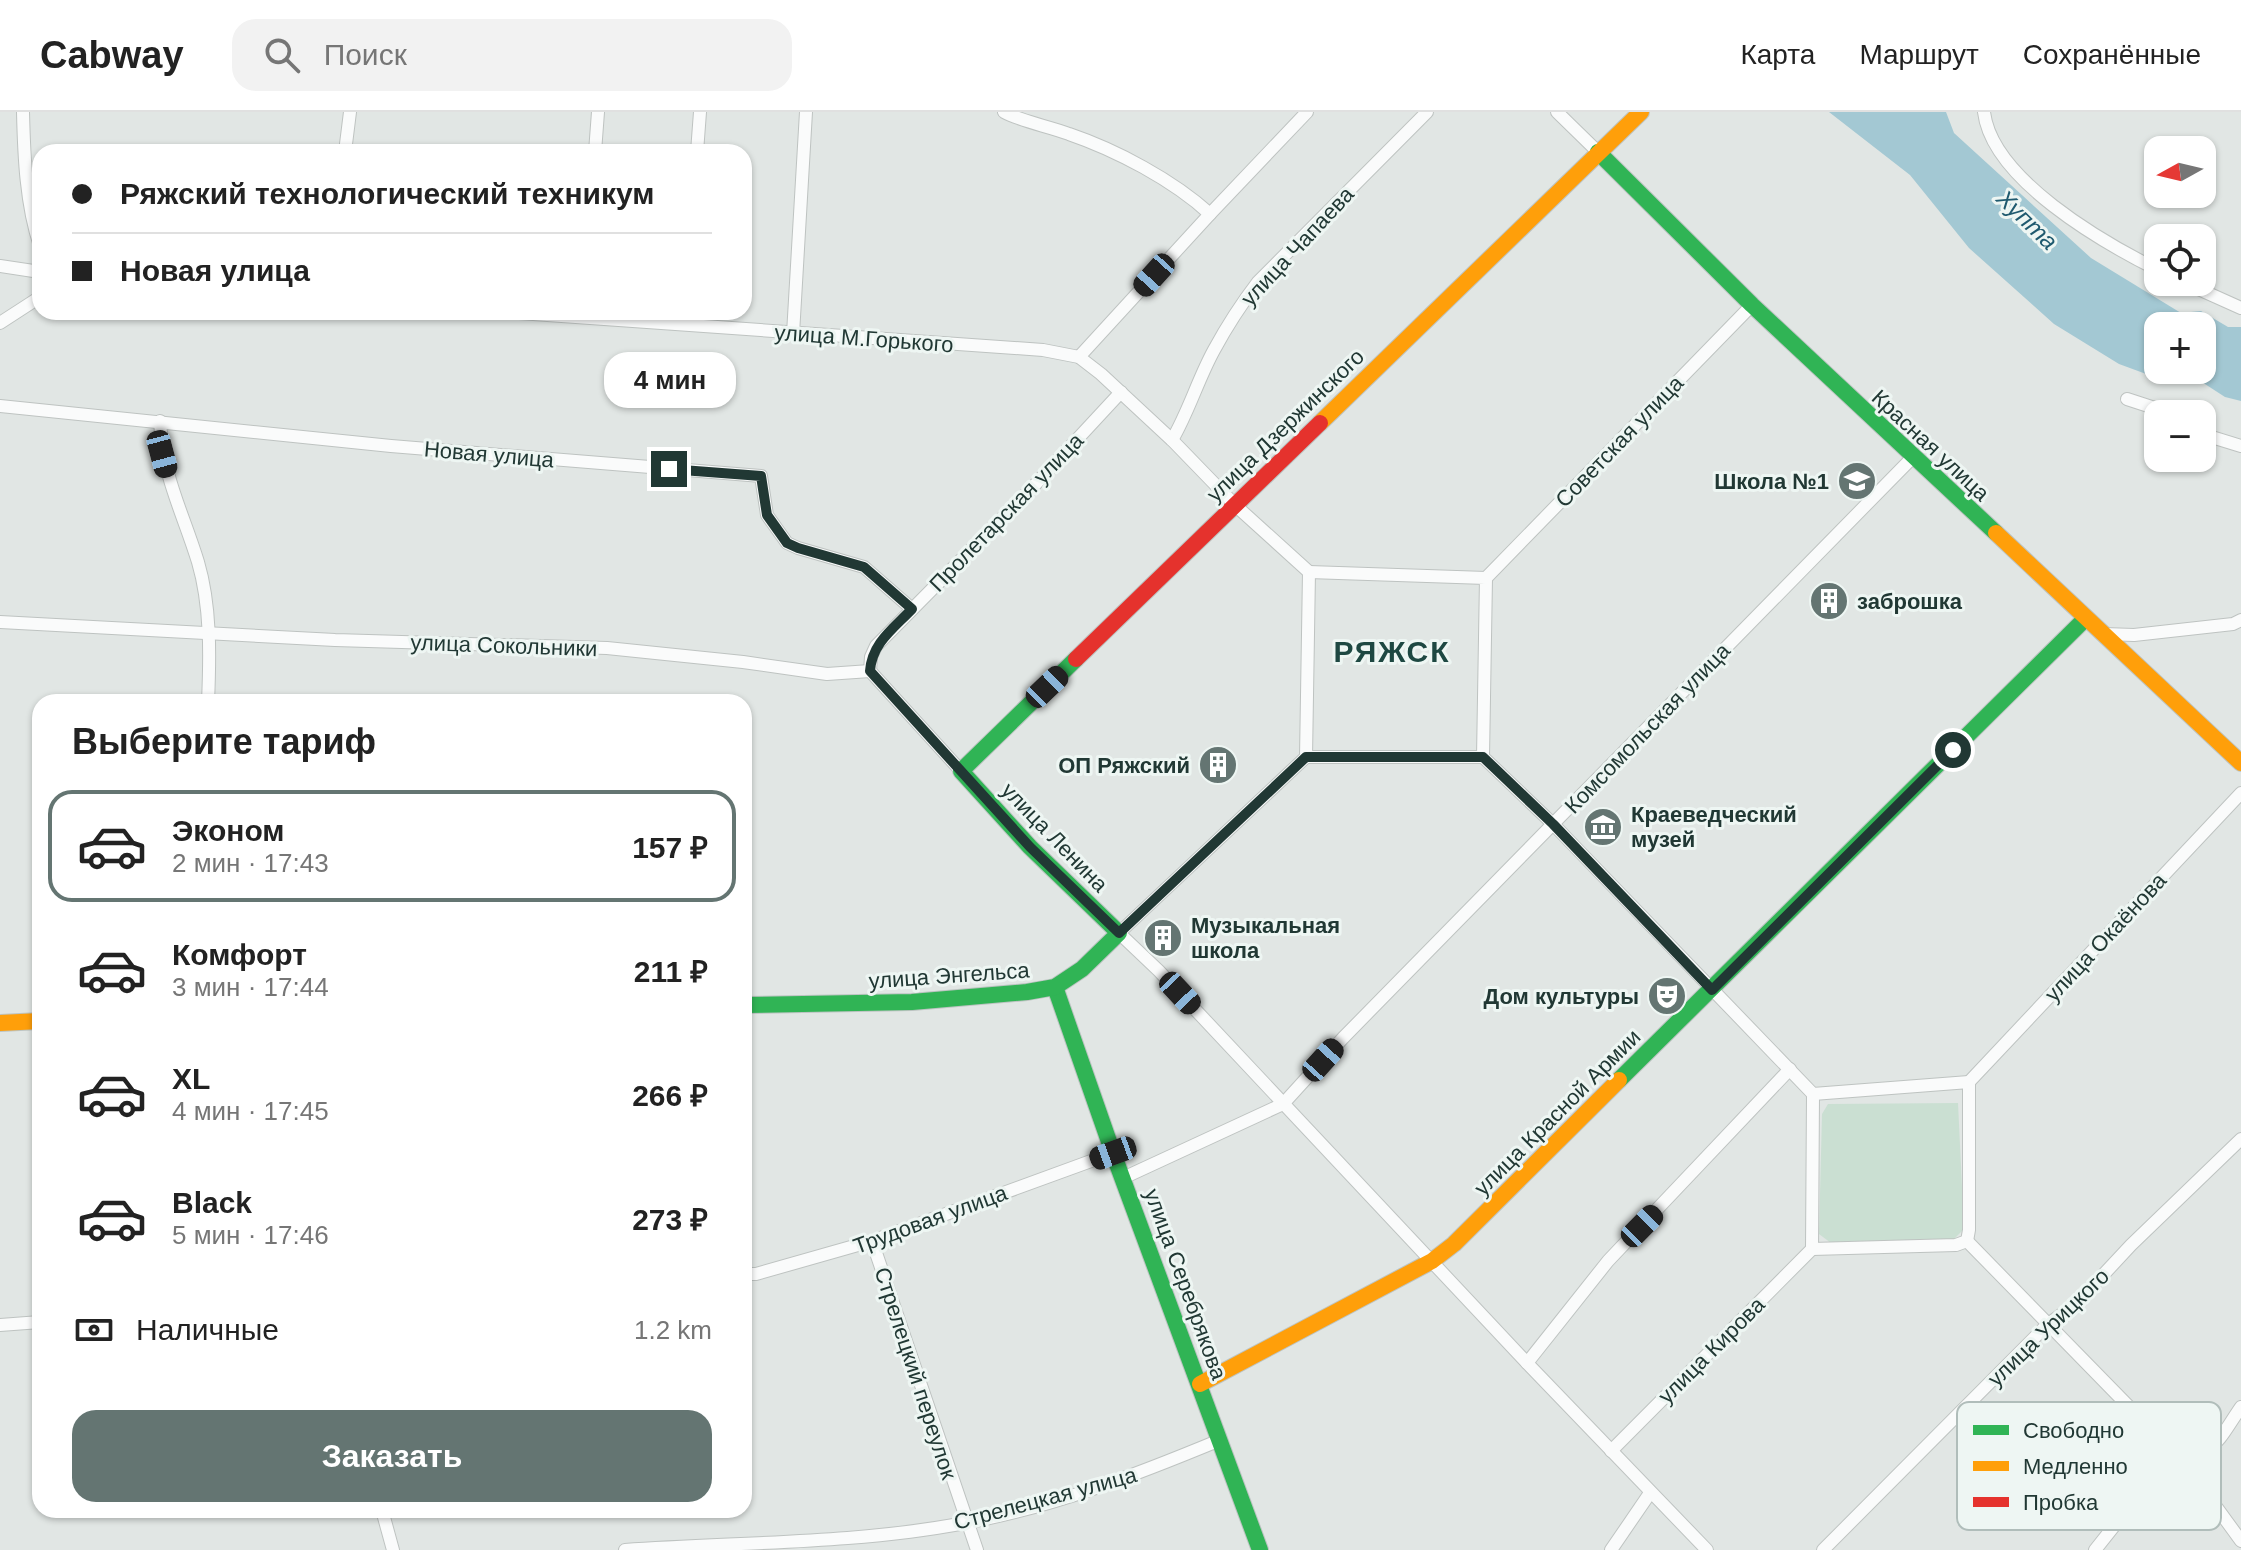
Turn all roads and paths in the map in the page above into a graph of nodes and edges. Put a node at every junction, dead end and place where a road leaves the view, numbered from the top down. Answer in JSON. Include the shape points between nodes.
{"nodes":[{"id":1,"x":23,"y":112,"type":"edge"},
{"id":2,"x":350,"y":112,"type":"edge"},
{"id":3,"x":598,"y":112,"type":"edge"},
{"id":4,"x":700,"y":112,"type":"edge"},
{"id":5,"x":806,"y":112,"type":"edge"},
{"id":6,"x":1004,"y":112,"type":"edge"},
{"id":7,"x":1307,"y":112,"type":"edge"},
{"id":8,"x":1427,"y":112,"type":"edge"},
{"id":9,"x":1557,"y":112,"type":"edge"},
{"id":10,"x":1641,"y":112,"type":"edge"},
{"id":11,"x":1984,"y":112,"type":"edge"},
{"id":12,"x":346,"y":144,"type":"edge"},
{"id":13,"x":596,"y":144,"type":"edge"},
{"id":14,"x":698,"y":144,"type":"edge"},
{"id":15,"x":1598,"y":152,"type":"junction"},
{"id":16,"x":32,"y":209,"type":"edge"},
{"id":17,"x":1210,"y":214,"type":"junction"},
{"id":18,"x":2144,"y":263,"type":"edge"},
{"id":19,"x":0,"y":266,"type":"edge"},
{"id":20,"x":32,"y":271,"type":"edge"},
{"id":21,"x":2214,"y":296,"type":"edge"},
{"id":22,"x":32,"y":302,"type":"edge"},
{"id":23,"x":1752,"y":305,"type":"junction"},
{"id":24,"x":2241,"y":308,"type":"edge"},
{"id":25,"x":631,"y":320,"type":"edge"},
{"id":26,"x":687,"y":320,"type":"edge"},
{"id":27,"x":0,"y":323,"type":"edge"},
{"id":28,"x":687,"y":326,"type":"junction"},
{"id":29,"x":793,"y":334,"type":"junction"},
{"id":30,"x":1079,"y":357,"type":"junction"},
{"id":31,"x":1121,"y":392,"type":"junction"},
{"id":32,"x":2127,"y":399,"type":"dead end"},
{"id":33,"x":2144,"y":405,"type":"edge"},
{"id":34,"x":0,"y":406,"type":"edge"},
{"id":35,"x":160,"y":421,"type":"junction"},
{"id":36,"x":2216,"y":438,"type":"edge"},
{"id":37,"x":1172,"y":440,"type":"junction"},
{"id":38,"x":2241,"y":446,"type":"edge"},
{"id":39,"x":1912,"y":458,"type":"junction"},
{"id":40,"x":1235,"y":505,"type":"junction"},
{"id":41,"x":1309,"y":572,"type":"junction"},
{"id":42,"x":1486,"y":578,"type":"junction"},
{"id":43,"x":912,"y":609,"type":"junction"},
{"id":44,"x":2085,"y":619,"type":"junction"},
{"id":45,"x":2241,"y":620,"type":"edge"},
{"id":46,"x":0,"y":622,"type":"edge"},
{"id":47,"x":208,"y":631,"type":"junction"},
{"id":48,"x":2101,"y":634,"type":"junction"},
{"id":49,"x":870,"y":671,"type":"junction"},
{"id":50,"x":208,"y":694,"type":"edge"},
{"id":51,"x":1306,"y":757,"type":"junction"},
{"id":52,"x":1483,"y":757,"type":"junction"},
{"id":53,"x":2241,"y":763,"type":"edge"},
{"id":54,"x":961,"y":771,"type":"junction"},
{"id":55,"x":2241,"y":793,"type":"edge"},
{"id":56,"x":1553,"y":824,"type":"junction"},
{"id":57,"x":1119,"y":933,"type":"junction"},
{"id":58,"x":1055,"y":987,"type":"junction"},
{"id":59,"x":1712,"y":990,"type":"junction"},
{"id":60,"x":752,"y":1005,"type":"edge"},
{"id":61,"x":32,"y":1021,"type":"edge"},
{"id":62,"x":0,"y":1023,"type":"edge"},
{"id":63,"x":1790,"y":1069,"type":"junction"},
{"id":64,"x":1969,"y":1082,"type":"junction"},
{"id":65,"x":1813,"y":1094,"type":"junction"},
{"id":66,"x":1283,"y":1104,"type":"junction"},
{"id":67,"x":2241,"y":1139,"type":"edge"},
{"id":68,"x":1113,"y":1153,"type":"junction"},
{"id":69,"x":1123,"y":1178,"type":"junction"},
{"id":70,"x":872,"y":1241,"type":"junction"},
{"id":71,"x":1967,"y":1241,"type":"junction"},
{"id":72,"x":1812,"y":1249,"type":"junction"},
{"id":73,"x":1432,"y":1261,"type":"junction"},
{"id":74,"x":752,"y":1273,"type":"edge"},
{"id":75,"x":32,"y":1323,"type":"edge"},
{"id":76,"x":0,"y":1325,"type":"edge"},
{"id":77,"x":2047,"y":1325,"type":"junction"},
{"id":78,"x":1527,"y":1363,"type":"junction"},
{"id":79,"x":1200,"y":1384,"type":"junction"},
{"id":80,"x":1970,"y":1402,"type":"edge"},
{"id":81,"x":2123,"y":1402,"type":"edge"},
{"id":82,"x":2241,"y":1407,"type":"edge"},
{"id":83,"x":1957,"y":1415,"type":"edge"},
{"id":84,"x":2221,"y":1435,"type":"edge"},
{"id":85,"x":1220,"y":1440,"type":"junction"},
{"id":86,"x":1611,"y":1451,"type":"junction"},
{"id":87,"x":1650,"y":1493,"type":"junction"},
{"id":88,"x":2221,"y":1514,"type":"edge"},
{"id":89,"x":384,"y":1518,"type":"edge"},
{"id":90,"x":966,"y":1523,"type":"junction"},
{"id":91,"x":2111,"y":1530,"type":"edge"},
{"id":92,"x":2241,"y":1541,"type":"edge"},
{"id":93,"x":644,"y":1549,"type":"edge"},
{"id":94,"x":393,"y":1550,"type":"edge"},
{"id":95,"x":625,"y":1550,"type":"edge"},
{"id":96,"x":977,"y":1550,"type":"edge"},
{"id":97,"x":1260,"y":1550,"type":"edge"},
{"id":98,"x":1611,"y":1550,"type":"edge"},
{"id":99,"x":1707,"y":1550,"type":"edge"},
{"id":100,"x":1823,"y":1550,"type":"edge"},
{"id":101,"x":2095,"y":1550,"type":"edge"}],
"edges":[{"from":1,"to":16,"type":"street"},
{"from":2,"to":12,"type":"street"},
{"from":3,"to":13,"type":"street"},
{"from":4,"to":14,"type":"street"},
{"from":5,"to":29,"type":"street"},
{"from":6,"to":17,"type":"street","via":[[1111,151],[1190,196]]},
{"from":7,"to":17,"type":"street"},
{"from":8,"to":37,"type":"street","name":"улица Чапаева","via":[[1258,282],[1213,351]]},
{"from":9,"to":15,"type":"street"},
{"from":10,"to":15,"type":"main road","name":"улица Дзержинского"},
{"from":11,"to":18,"type":"street","via":[[1993,142],[2045,198],[2112,247]]},
{"from":15,"to":23,"type":"main road","name":"Красная улица"},
{"from":15,"to":40,"type":"main road","name":"улица Дзержинского"},
{"from":17,"to":30,"type":"street"},
{"from":19,"to":20,"type":"street"},
{"from":21,"to":24,"type":"street"},
{"from":22,"to":27,"type":"street"},
{"from":23,"to":39,"type":"main road","name":"Красная улица"},
{"from":23,"to":42,"type":"street","name":"Советская улица"},
{"from":25,"to":28,"type":"street","name":"улица М.Горького"},
{"from":26,"to":28,"type":"street"},
{"from":28,"to":29,"type":"street","name":"улица М.Горького"},
{"from":29,"to":30,"type":"street","name":"улица М.Горького","via":[[1043,350]]},
{"from":30,"to":31,"type":"street"},
{"from":31,"to":37,"type":"street"},
{"from":31,"to":43,"type":"street","name":"Пролетарская улица"},
{"from":32,"to":33,"type":"street"},
{"from":34,"to":35,"type":"street","name":"Новая улица"},
{"from":35,"to":43,"type":"street","name":"Новая улица","via":[[761,476],[767,515],[787,543],[864,567]]},
{"from":35,"to":47,"type":"street","via":[[162,454],[205,590]]},
{"from":36,"to":38,"type":"street"},
{"from":37,"to":40,"type":"street"},
{"from":39,"to":44,"type":"main road","name":"Красная улица"},
{"from":39,"to":56,"type":"street","name":"Комсомольская улица"},
{"from":40,"to":41,"type":"street"},
{"from":40,"to":54,"type":"main road","name":"улица Дзержинского"},
{"from":41,"to":42,"type":"street"},
{"from":41,"to":51,"type":"street"},
{"from":42,"to":52,"type":"street"},
{"from":43,"to":49,"type":"street","name":"Пролетарская улица","via":[[876,646]]},
{"from":44,"to":48,"type":"main road","name":"Красная улица"},
{"from":44,"to":59,"type":"main road","name":"улица Красной Армии"},
{"from":45,"to":48,"type":"street","via":[[2134,635]]},
{"from":46,"to":47,"type":"street","name":"улица Сокольники"},
{"from":47,"to":49,"type":"street","name":"улица Сокольники","via":[[607,648],[827,674]]},
{"from":47,"to":50,"type":"street"},
{"from":48,"to":53,"type":"main road","name":"Красная улица"},
{"from":49,"to":54,"type":"street"},
{"from":51,"to":52,"type":"street"},
{"from":51,"to":57,"type":"street","name":"улица Энгельса"},
{"from":52,"to":56,"type":"street"},
{"from":54,"to":57,"type":"main road","name":"улица Ленина"},
{"from":55,"to":64,"type":"street","name":"улица Окаёнова"},
{"from":56,"to":59,"type":"street"},
{"from":56,"to":66,"type":"street","name":"Комсомольская улица"},
{"from":57,"to":58,"type":"main road","name":"улица Энгельса"},
{"from":57,"to":66,"type":"street"},
{"from":58,"to":60,"type":"main road","name":"улица Энгельса","via":[[912,1002]]},
{"from":58,"to":68,"type":"main road","name":"улица Серебрякова"},
{"from":59,"to":63,"type":"street"},
{"from":59,"to":73,"type":"main road","name":"улица Красной Армии"},
{"from":61,"to":62,"type":"main road"},
{"from":63,"to":65,"type":"street"},
{"from":63,"to":78,"type":"street","via":[[1608,1261]]},
{"from":64,"to":65,"type":"street"},
{"from":64,"to":71,"type":"street"},
{"from":65,"to":72,"type":"street"},
{"from":66,"to":69,"type":"street"},
{"from":66,"to":73,"type":"street"},
{"from":67,"to":77,"type":"street","name":"улица Урицкого","via":[[2076,1304]]},
{"from":68,"to":69,"type":"main road","name":"улица Серебрякова"},
{"from":68,"to":70,"type":"street","name":"Трудовая улица"},
{"from":69,"to":79,"type":"main road","name":"улица Серебрякова"},
{"from":70,"to":74,"type":"street","name":"Трудовая улица"},
{"from":70,"to":90,"type":"street","name":"Стрелецкий переулок"},
{"from":71,"to":72,"type":"street"},
{"from":71,"to":77,"type":"street"},
{"from":72,"to":86,"type":"street","name":"улица Кирова"},
{"from":73,"to":78,"type":"street"},
{"from":73,"to":79,"type":"main road","name":"улица Красной Армии"},
{"from":75,"to":76,"type":"street"},
{"from":77,"to":80,"type":"street","name":"улица Урицкого"},
{"from":77,"to":81,"type":"street"},
{"from":78,"to":86,"type":"street"},
{"from":79,"to":85,"type":"main road","name":"улица Серебрякова"},
{"from":82,"to":84,"type":"street"},
{"from":83,"to":100,"type":"street","name":"улица Урицкого"},
{"from":85,"to":90,"type":"street","name":"Стрелецкая улица","via":[[1138,1473]]},
{"from":85,"to":97,"type":"main road","name":"улица Серебрякова"},
{"from":86,"to":87,"type":"street"},
{"from":87,"to":98,"type":"street"},
{"from":87,"to":99,"type":"street"},
{"from":88,"to":92,"type":"street"},
{"from":89,"to":94,"type":"street"},
{"from":90,"to":93,"type":"street","name":"Стрелецкая улица","via":[[898,1533]]},
{"from":90,"to":96,"type":"street","name":"Стрелецкий переулок"},
{"from":91,"to":101,"type":"street"},
{"from":93,"to":95,"type":"street","name":"Стрелецкая улица"}]}
